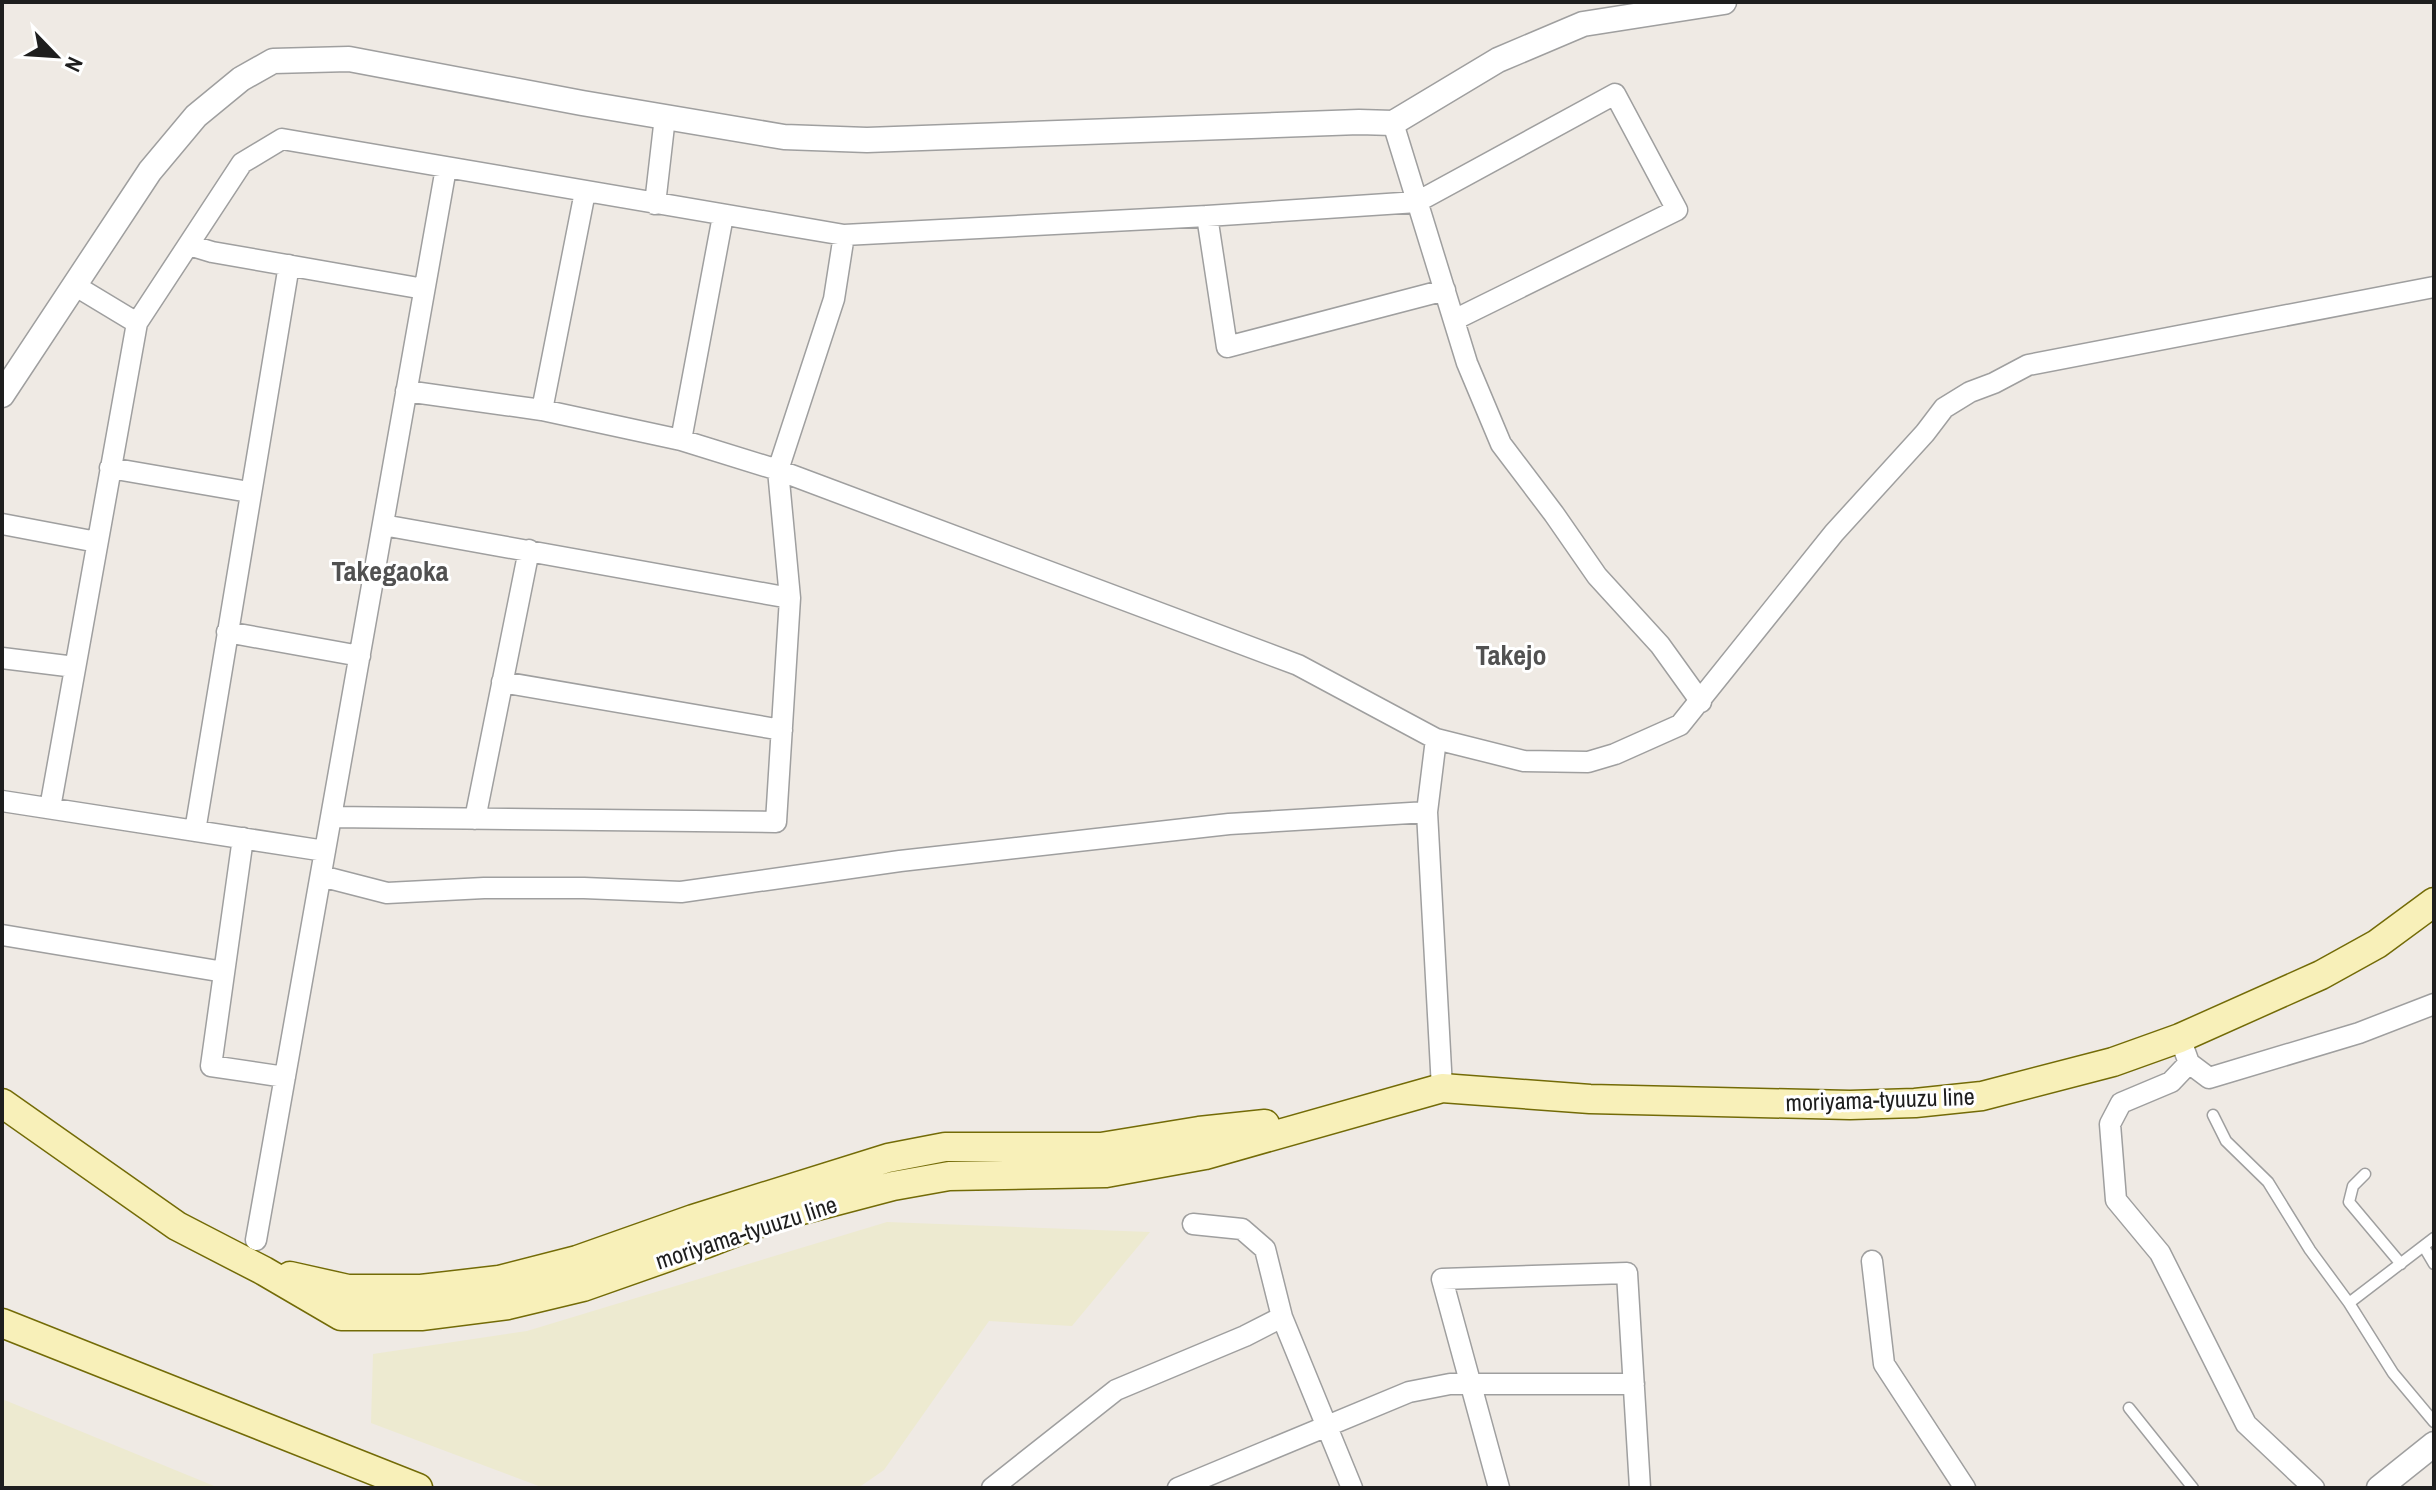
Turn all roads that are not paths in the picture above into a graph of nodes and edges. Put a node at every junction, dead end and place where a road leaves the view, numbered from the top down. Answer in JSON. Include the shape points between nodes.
{"nodes":[{"id":1,"x":1724,"y":2,"type":"edge"},
{"id":2,"x":665,"y":117,"type":"junction"},
{"id":3,"x":1393,"y":123,"type":"junction"},
{"id":4,"x":446,"y":168,"type":"junction"},
{"id":5,"x":585,"y":192,"type":"junction"},
{"id":6,"x":1417,"y":202,"type":"junction"},
{"id":7,"x":655,"y":204,"type":"junction"},
{"id":8,"x":723,"y":216,"type":"junction"},
{"id":9,"x":1207,"y":216,"type":"junction"},
{"id":10,"x":844,"y":235,"type":"junction"},
{"id":11,"x":189,"y":245,"type":"junction"},
{"id":12,"x":289,"y":265,"type":"junction"},
{"id":13,"x":74,"y":285,"type":"junction"},
{"id":14,"x":2434,"y":287,"type":"edge"},
{"id":15,"x":424,"y":289,"type":"junction"},
{"id":16,"x":1445,"y":290,"type":"junction"},
{"id":17,"x":1454,"y":320,"type":"junction"},
{"id":18,"x":137,"y":323,"type":"junction"},
{"id":19,"x":406,"y":391,"type":"junction"},
{"id":20,"x":2,"y":395,"type":"edge"},
{"id":21,"x":542,"y":410,"type":"junction"},
{"id":22,"x":681,"y":440,"type":"junction"},
{"id":23,"x":110,"y":468,"type":"junction"},
{"id":24,"x":778,"y":470,"type":"junction"},
{"id":25,"x":249,"y":492,"type":"junction"},
{"id":26,"x":2,"y":524,"type":"edge"},
{"id":27,"x":383,"y":525,"type":"junction"},
{"id":28,"x":97,"y":542,"type":"junction"},
{"id":29,"x":529,"y":550,"type":"junction"},
{"id":30,"x":790,"y":598,"type":"junction"},
{"id":31,"x":227,"y":632,"type":"junction"},
{"id":32,"x":360,"y":656,"type":"junction"},
{"id":33,"x":2,"y":658,"type":"edge"},
{"id":34,"x":75,"y":667,"type":"junction"},
{"id":35,"x":502,"y":682,"type":"junction"},
{"id":36,"x":1701,"y":702,"type":"junction"},
{"id":37,"x":782,"y":730,"type":"junction"},
{"id":38,"x":1436,"y":739,"type":"junction"},
{"id":39,"x":2,"y":801,"type":"edge"},
{"id":40,"x":50,"y":808,"type":"junction"},
{"id":41,"x":1427,"y":812,"type":"junction"},
{"id":42,"x":331,"y":817,"type":"junction"},
{"id":43,"x":475,"y":819,"type":"junction"},
{"id":44,"x":195,"y":831,"type":"junction"},
{"id":45,"x":243,"y":838,"type":"junction"},
{"id":46,"x":325,"y":851,"type":"junction"},
{"id":47,"x":321,"y":876,"type":"junction"},
{"id":48,"x":2434,"y":902,"type":"edge"},
{"id":49,"x":2,"y":935,"type":"edge"},
{"id":50,"x":224,"y":972,"type":"junction"},
{"id":51,"x":2434,"y":1004,"type":"edge"},
{"id":52,"x":2184,"y":1051,"type":"junction"},
{"id":53,"x":285,"y":1077,"type":"junction"},
{"id":54,"x":1442,"y":1088,"type":"junction"},
{"id":55,"x":2,"y":1103,"type":"edge"},
{"id":56,"x":2213,"y":1115,"type":"dead end"},
{"id":57,"x":2365,"y":1174,"type":"dead end"},
{"id":58,"x":1193,"y":1224,"type":"dead end"},
{"id":59,"x":2434,"y":1238,"type":"edge"},
{"id":60,"x":256,"y":1240,"type":"dead end"},
{"id":61,"x":2424,"y":1247,"type":"junction"},
{"id":62,"x":1872,"y":1261,"type":"dead end"},
{"id":63,"x":2401,"y":1264,"type":"junction"},
{"id":64,"x":2434,"y":1264,"type":"edge"},
{"id":65,"x":2349,"y":1303,"type":"junction"},
{"id":66,"x":1282,"y":1317,"type":"junction"},
{"id":67,"x":2,"y":1323,"type":"edge"},
{"id":68,"x":1634,"y":1384,"type":"junction"},
{"id":69,"x":1471,"y":1385,"type":"junction"},
{"id":70,"x":2129,"y":1408,"type":"dead end"},
{"id":71,"x":2434,"y":1422,"type":"edge"},
{"id":72,"x":1325,"y":1427,"type":"junction"},
{"id":73,"x":2434,"y":1444,"type":"edge"},
{"id":74,"x":1006,"y":1484,"type":"edge"},
{"id":75,"x":418,"y":1488,"type":"edge"},
{"id":76,"x":1178,"y":1488,"type":"edge"},
{"id":77,"x":1352,"y":1488,"type":"edge"},
{"id":78,"x":1499,"y":1488,"type":"edge"},
{"id":79,"x":1640,"y":1488,"type":"edge"},
{"id":80,"x":1965,"y":1488,"type":"edge"},
{"id":81,"x":2193,"y":1488,"type":"edge"},
{"id":82,"x":2314,"y":1488,"type":"edge"},
{"id":83,"x":2379,"y":1488,"type":"edge"}],
"edges":[{"from":1,"to":3,"type":"street","via":[[1583,24],[1449,87]]},
{"from":2,"to":3,"type":"street","via":[[784,137],[867,140]]},
{"from":2,"to":7,"type":"street"},
{"from":2,"to":13,"type":"street","via":[[349,59],[273,61],[196,116],[150,171]]},
{"from":3,"to":6,"type":"street"},
{"from":4,"to":5,"type":"street"},
{"from":4,"to":11,"type":"street","via":[[282,139],[242,163]]},
{"from":4,"to":15,"type":"street"},
{"from":5,"to":7,"type":"street"},
{"from":5,"to":21,"type":"street"},
{"from":6,"to":9,"type":"street"},
{"from":6,"to":16,"type":"street"},
{"from":6,"to":17,"type":"street","via":[[1615,94],[1677,210]]},
{"from":7,"to":8,"type":"street"},
{"from":8,"to":10,"type":"street"},
{"from":8,"to":22,"type":"street"},
{"from":9,"to":10,"type":"street"},
{"from":9,"to":16,"type":"street","via":[[1227,347]]},
{"from":10,"to":24,"type":"street","via":[[834,299]]},
{"from":11,"to":12,"type":"street"},
{"from":11,"to":18,"type":"street"},
{"from":12,"to":15,"type":"street"},
{"from":12,"to":25,"type":"street"},
{"from":13,"to":18,"type":"street"},
{"from":13,"to":20,"type":"street"},
{"from":14,"to":36,"type":"street","via":[[2028,365],[1970,392],[1944,408],[1874,487]]},
{"from":15,"to":19,"type":"street"},
{"from":16,"to":17,"type":"street"},
{"from":17,"to":36,"type":"street","via":[[1501,444],[1597,576],[1660,645]]},
{"from":18,"to":23,"type":"street"},
{"from":19,"to":21,"type":"street"},
{"from":19,"to":27,"type":"street"},
{"from":21,"to":22,"type":"street"},
{"from":22,"to":24,"type":"street"},
{"from":23,"to":25,"type":"street"},
{"from":23,"to":28,"type":"street"},
{"from":24,"to":30,"type":"street"},
{"from":24,"to":38,"type":"street","via":[[1283,659]]},
{"from":25,"to":31,"type":"street"},
{"from":26,"to":28,"type":"street"},
{"from":27,"to":29,"type":"street"},
{"from":27,"to":32,"type":"street"},
{"from":28,"to":34,"type":"street"},
{"from":29,"to":30,"type":"street"},
{"from":29,"to":35,"type":"street"},
{"from":30,"to":37,"type":"street"},
{"from":31,"to":32,"type":"street"},
{"from":31,"to":44,"type":"street"},
{"from":32,"to":42,"type":"street"},
{"from":33,"to":34,"type":"street"},
{"from":34,"to":40,"type":"street"},
{"from":35,"to":37,"type":"street"},
{"from":35,"to":43,"type":"street"},
{"from":36,"to":38,"type":"street","via":[[1680,725],[1588,762],[1524,761]]},
{"from":37,"to":43,"type":"street","via":[[776,822]]},
{"from":38,"to":41,"type":"street"},
{"from":39,"to":40,"type":"street"},
{"from":40,"to":44,"type":"street"},
{"from":41,"to":47,"type":"street","via":[[1229,824],[681,892],[570,888],[387,893]]},
{"from":41,"to":54,"type":"street"},
{"from":42,"to":43,"type":"street"},
{"from":42,"to":46,"type":"street"},
{"from":44,"to":45,"type":"street"},
{"from":45,"to":46,"type":"street"},
{"from":45,"to":50,"type":"street"},
{"from":46,"to":47,"type":"street"},
{"from":47,"to":53,"type":"street"},
{"from":48,"to":52,"type":"main road","name":"moriyama-tyuuzu line","via":[[2377,944]]},
{"from":49,"to":50,"type":"street"},
{"from":50,"to":53,"type":"street","via":[[211,1066]]},
{"from":51,"to":52,"type":"street","via":[[2359,1033],[2209,1078]]},
{"from":52,"to":54,"type":"main road","name":"moriyama-tyuuzu line","via":[[2113,1062],[1982,1096],[1915,1103],[1590,1099]]},
{"from":52,"to":82,"type":"street","via":[[2171,1082],[2121,1103],[2110,1124],[2116,1200],[2160,1253],[2246,1424]]},
{"from":53,"to":60,"type":"street"},
{"from":54,"to":55,"type":"main road","name":"moriyama-tyuuzu line","via":[[1205,1155],[1106,1173],[949,1176],[893,1186],[775,1217],[583,1287],[508,1305],[421,1316],[341,1316],[177,1226]]},
{"from":56,"to":65,"type":"lane","via":[[2226,1141],[2268,1182]]},
{"from":57,"to":63,"type":"lane","via":[[2353,1186],[2349,1202]]},
{"from":58,"to":66,"type":"street","via":[[1242,1229],[1265,1249]]},
{"from":59,"to":61,"type":"lane"},
{"from":61,"to":63,"type":"lane"},
{"from":61,"to":64,"type":"lane"},
{"from":62,"to":80,"type":"street","via":[[1884,1364]]},
{"from":63,"to":65,"type":"lane"},
{"from":65,"to":71,"type":"lane","via":[[2393,1373]]},
{"from":66,"to":72,"type":"street"},
{"from":66,"to":74,"type":"street","via":[[1116,1390]]},
{"from":67,"to":75,"type":"main road"},
{"from":68,"to":69,"type":"street"},
{"from":68,"to":69,"type":"street","via":[[1627,1273],[1442,1279]]},
{"from":68,"to":79,"type":"street"},
{"from":69,"to":72,"type":"street","via":[[1409,1392]]},
{"from":69,"to":78,"type":"street"},
{"from":70,"to":81,"type":"lane"},
{"from":72,"to":76,"type":"street"},
{"from":72,"to":77,"type":"street"},
{"from":73,"to":83,"type":"street"}]}
